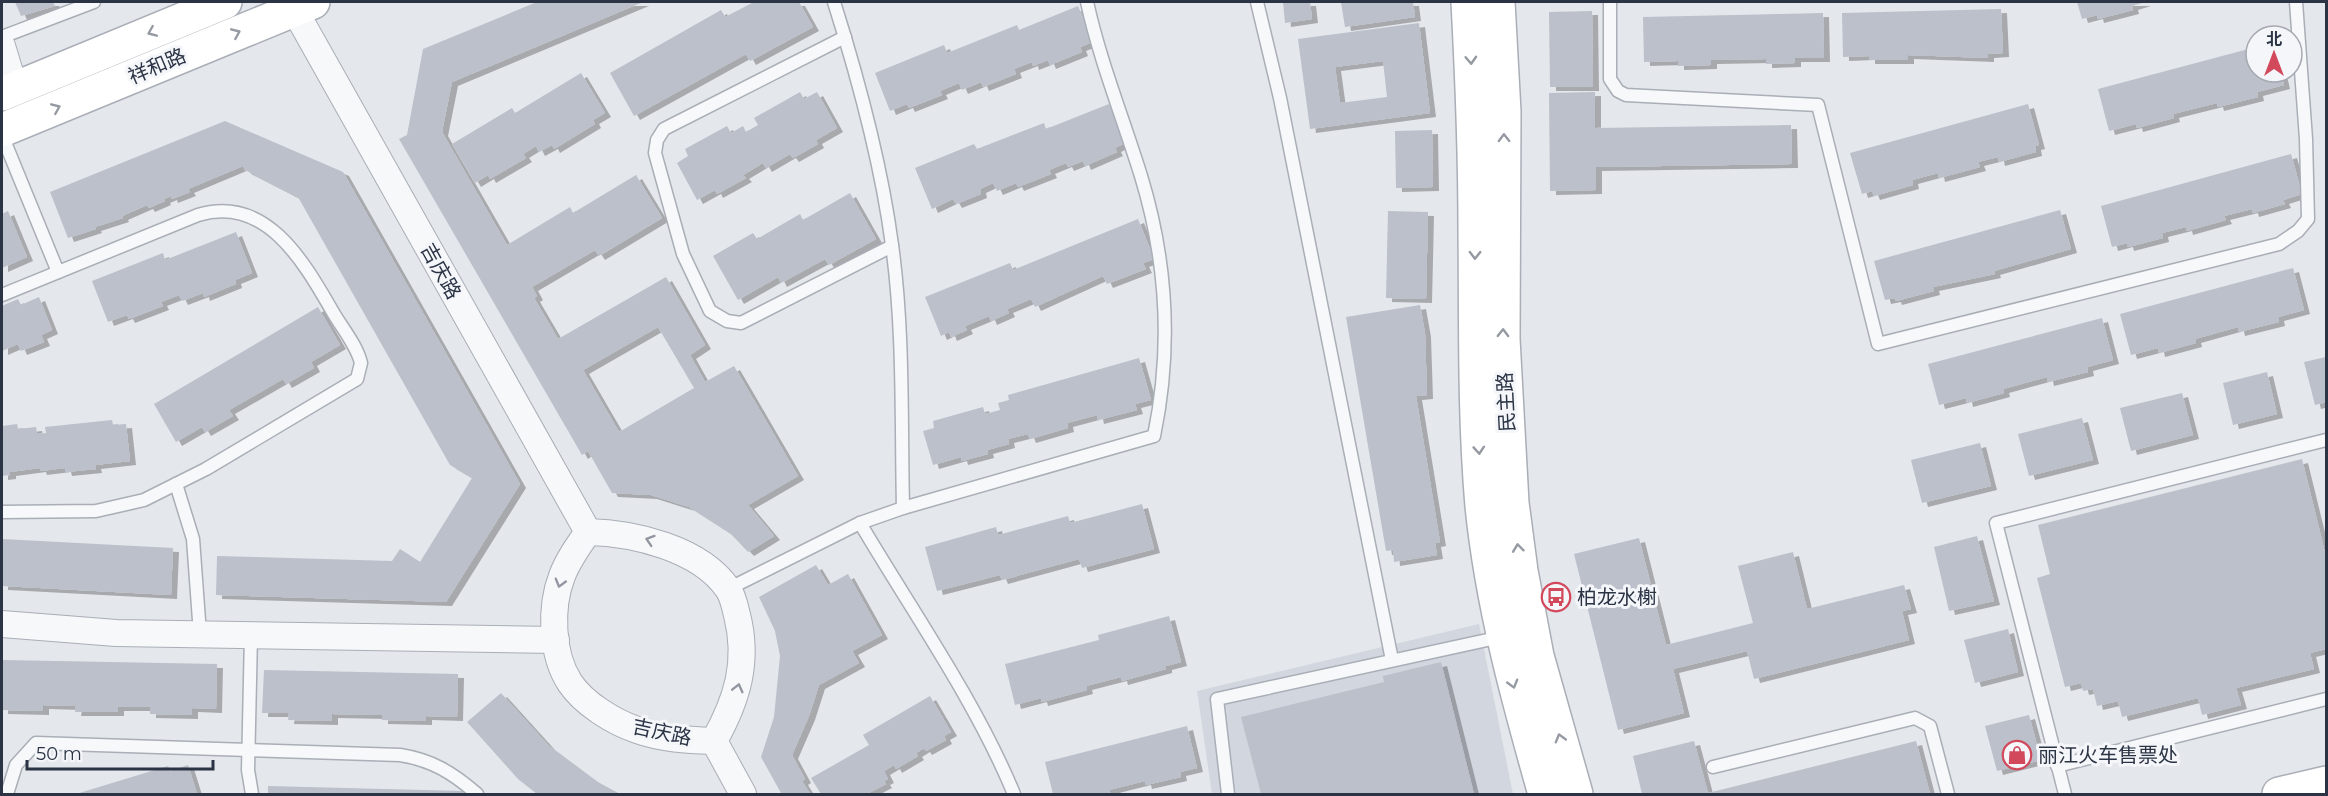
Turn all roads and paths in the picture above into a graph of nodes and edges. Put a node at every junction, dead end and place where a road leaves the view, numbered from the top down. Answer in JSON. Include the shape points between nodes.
{"nodes":[{"id":1,"x":94,"y":2,"type":"edge"},
{"id":2,"x":225,"y":2,"type":"edge"},
{"id":3,"x":834,"y":2,"type":"edge"},
{"id":4,"x":1087,"y":2,"type":"edge"},
{"id":5,"x":1257,"y":2,"type":"edge"},
{"id":6,"x":1468,"y":2,"type":"edge"},
{"id":7,"x":1498,"y":2,"type":"edge"},
{"id":8,"x":1610,"y":2,"type":"edge"},
{"id":9,"x":2296,"y":2,"type":"edge"},
{"id":10,"x":303,"y":5,"type":"edge"},
{"id":11,"x":2,"y":37,"type":"edge"},
{"id":12,"x":845,"y":37,"type":"junction"},
{"id":13,"x":2,"y":46,"type":"edge"},
{"id":14,"x":8,"y":92,"type":"edge"},
{"id":15,"x":2,"y":130,"type":"edge"},
{"id":16,"x":2,"y":135,"type":"edge"},
{"id":17,"x":892,"y":246,"type":"junction"},
{"id":18,"x":58,"y":272,"type":"junction"},
{"id":19,"x":2,"y":295,"type":"edge"},
{"id":20,"x":2326,"y":440,"type":"edge"},
{"id":21,"x":176,"y":484,"type":"junction"},
{"id":22,"x":903,"y":508,"type":"junction"},
{"id":23,"x":2,"y":512,"type":"edge"},
{"id":24,"x":860,"y":523,"type":"junction"},
{"id":25,"x":588,"y":532,"type":"junction"},
{"id":26,"x":728,"y":589,"type":"junction"},
{"id":27,"x":2,"y":624,"type":"edge"},
{"id":28,"x":200,"y":634,"type":"junction"},
{"id":29,"x":251,"y":635,"type":"junction"},
{"id":30,"x":1502,"y":636,"type":"junction"},
{"id":31,"x":556,"y":640,"type":"junction"},
{"id":32,"x":1392,"y":660,"type":"junction"},
{"id":33,"x":2326,"y":699,"type":"edge"},
{"id":34,"x":714,"y":741,"type":"junction"},
{"id":35,"x":249,"y":750,"type":"junction"},
{"id":36,"x":2057,"y":766,"type":"junction"},
{"id":37,"x":1713,"y":767,"type":"dead end"},
{"id":38,"x":2326,"y":783,"type":"edge"},
{"id":39,"x":7,"y":795,"type":"edge"},
{"id":40,"x":252,"y":795,"type":"edge"},
{"id":41,"x":477,"y":795,"type":"edge"},
{"id":42,"x":743,"y":795,"type":"edge"},
{"id":43,"x":1014,"y":795,"type":"edge"},
{"id":44,"x":1228,"y":795,"type":"edge"},
{"id":45,"x":1545,"y":795,"type":"edge"},
{"id":46,"x":1576,"y":795,"type":"edge"},
{"id":47,"x":1948,"y":795,"type":"edge"},
{"id":48,"x":2065,"y":795,"type":"edge"},
{"id":49,"x":2279,"y":795,"type":"edge"}],
"edges":[{"from":1,"to":11,"type":"lane"},
{"from":2,"to":14,"type":"main road","name":"祥和路","one_way":true},
{"from":3,"to":12,"type":"lane"},
{"from":4,"to":22,"type":"lane","via":[[1141,177],[1160,263],[1166,347],[1154,436]]},
{"from":5,"to":32,"type":"lane"},
{"from":6,"to":30,"type":"main road","name":"民主路","one_way":true,"via":[[1474,113],[1475,388],[1482,506]]},
{"from":46,"to":7,"type":"main road","name":"民主路","one_way":true,"via":[[1537,656],[1512,503],[1503,351],[1504,112]]},
{"from":8,"to":9,"type":"lane","via":[[1610,79],[1626,95],[1818,105],[1878,344],[2279,244],[2298,231],[2308,219]]},
{"from":15,"to":10,"type":"main road","name":"祥和路","one_way":true},
{"from":10,"to":25,"type":"street","name":"吉庆路"},
{"from":12,"to":17,"type":"lane","via":[[873,144]]},
{"from":12,"to":17,"type":"lane","via":[[664,129],[655,153],[683,254],[710,311],[727,321],[741,323]]},
{"from":13,"to":14,"type":"street"},
{"from":16,"to":18,"type":"lane"},
{"from":17,"to":22,"type":"lane","via":[[898,299]]},
{"from":18,"to":19,"type":"lane"},
{"from":18,"to":21,"type":"lane","via":[[204,213],[224,209],[246,213],[297,255],[360,357],[357,379]]},
{"from":20,"to":36,"type":"lane","via":[[1996,523]]},
{"from":21,"to":23,"type":"lane","via":[[144,500],[96,511]]},
{"from":21,"to":28,"type":"lane","via":[[193,540]]},
{"from":22,"to":24,"type":"lane"},
{"from":24,"to":26,"type":"lane"},
{"from":24,"to":43,"type":"lane","via":[[972,708]]},
{"from":26,"to":25,"type":"street","one_way":true,"via":[[709,571],[665,545],[640,537]]},
{"from":25,"to":31,"type":"street","name":"吉庆路","one_way":true,"via":[[561,576],[554,616]]},
{"from":34,"to":26,"type":"street","name":"吉庆路","one_way":true,"via":[[731,711],[741,676],[740,630]]},
{"from":27,"to":28,"type":"street","via":[[116,633]]},
{"from":28,"to":29,"type":"street"},
{"from":29,"to":31,"type":"street"},
{"from":29,"to":35,"type":"lane"},
{"from":30,"to":32,"type":"lane"},
{"from":30,"to":45,"type":"main road","name":"民主路","one_way":true},
{"from":31,"to":34,"type":"street","name":"吉庆路","via":[[570,683],[599,710],[647,733]]},
{"from":32,"to":44,"type":"lane","via":[[1217,699]]},
{"from":33,"to":36,"type":"lane"},
{"from":34,"to":42,"type":"street","name":"吉庆路"},
{"from":35,"to":39,"type":"lane","via":[[36,743],[16,765]]},
{"from":35,"to":40,"type":"lane"},
{"from":35,"to":41,"type":"lane","via":[[416,758],[447,770]]},
{"from":36,"to":48,"type":"lane"},
{"from":37,"to":47,"type":"lane","via":[[1915,718],[1930,726]]},
{"from":38,"to":49,"type":"main road"}]}
